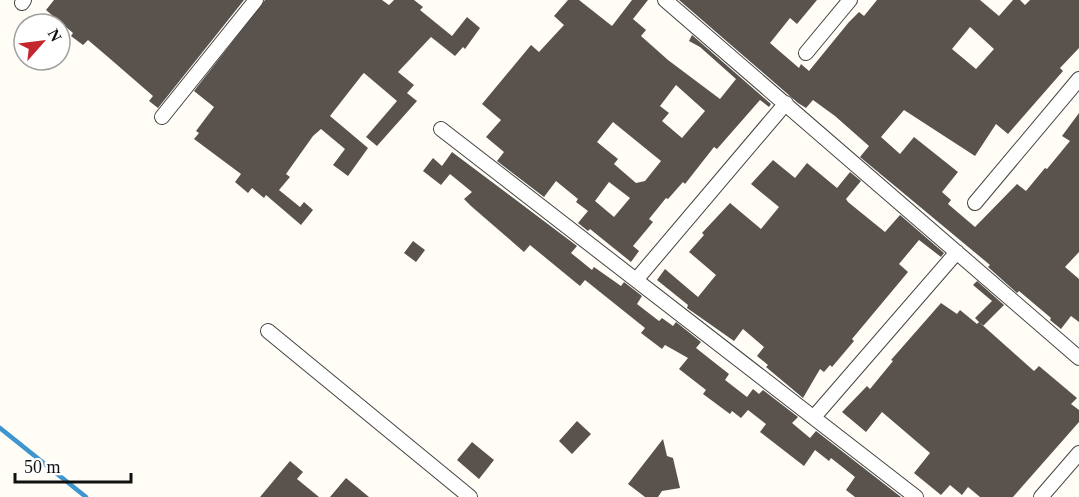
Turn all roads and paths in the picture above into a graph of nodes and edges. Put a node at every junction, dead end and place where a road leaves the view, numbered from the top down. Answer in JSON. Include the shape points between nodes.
{"nodes":[{"id":1,"x":256,"y":0,"type":"edge"},
{"id":2,"x":665,"y":0,"type":"edge"},
{"id":3,"x":850,"y":0,"type":"edge"},
{"id":4,"x":806,"y":53,"type":"dead end"},
{"id":5,"x":1079,"y":79,"type":"edge"},
{"id":6,"x":786,"y":103,"type":"junction"},
{"id":7,"x":162,"y":117,"type":"dead end"},
{"id":8,"x":441,"y":129,"type":"dead end"},
{"id":9,"x":975,"y":203,"type":"dead end"},
{"id":10,"x":957,"y":252,"type":"junction"},
{"id":11,"x":636,"y":280,"type":"junction"},
{"id":12,"x":268,"y":331,"type":"dead end"},
{"id":13,"x":1079,"y":358,"type":"edge"},
{"id":14,"x":814,"y":417,"type":"junction"},
{"id":15,"x":1079,"y":453,"type":"edge"},
{"id":16,"x":470,"y":497,"type":"edge"},
{"id":17,"x":916,"y":497,"type":"edge"},
{"id":18,"x":1041,"y":497,"type":"edge"}],
"edges":[{"from":1,"to":7,"type":"street"},
{"from":2,"to":6,"type":"street"},
{"from":3,"to":4,"type":"street"},
{"from":5,"to":9,"type":"street"},
{"from":6,"to":10,"type":"street"},
{"from":6,"to":11,"type":"street"},
{"from":8,"to":11,"type":"street"},
{"from":10,"to":13,"type":"street"},
{"from":10,"to":14,"type":"street"},
{"from":11,"to":14,"type":"street"},
{"from":12,"to":16,"type":"street"},
{"from":14,"to":17,"type":"street"},
{"from":15,"to":18,"type":"street"}]}
